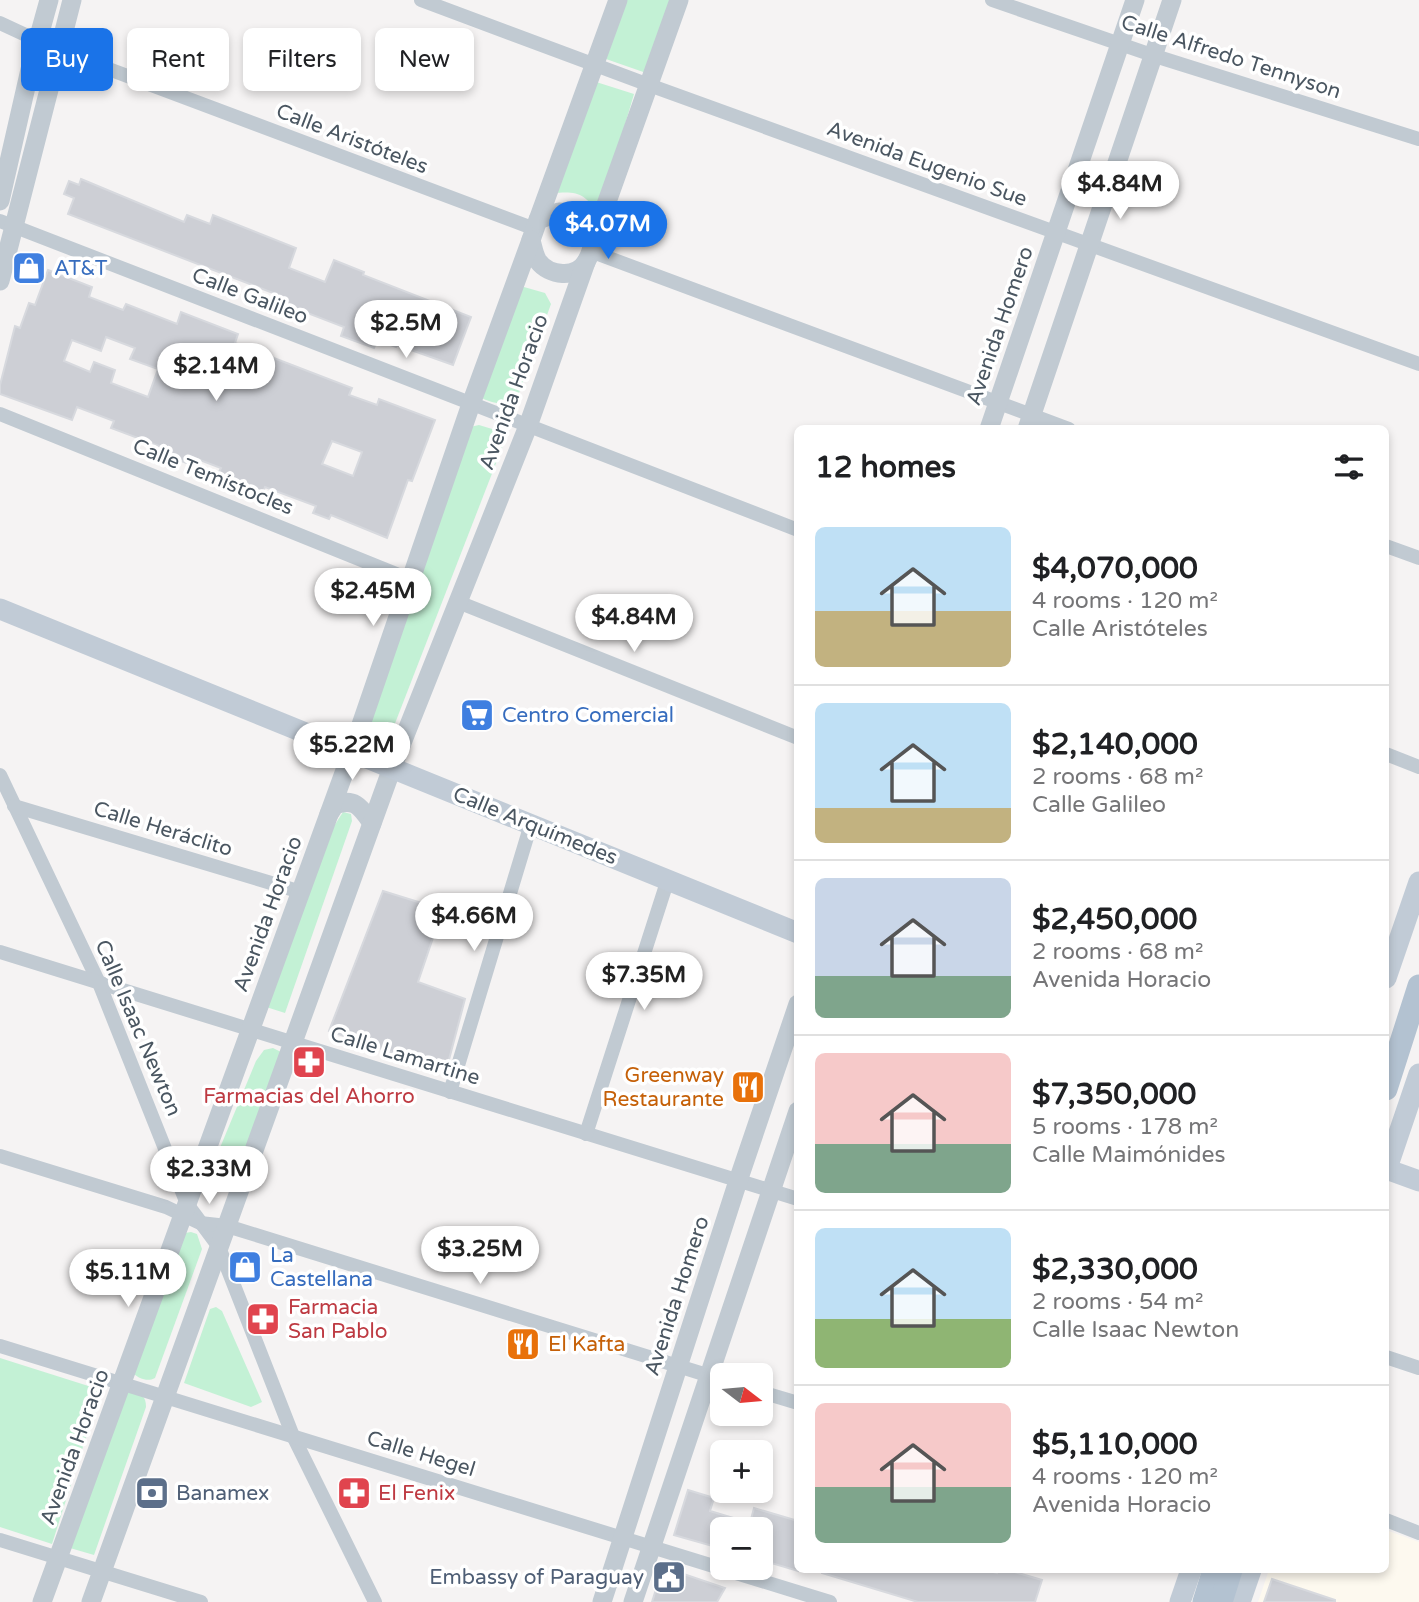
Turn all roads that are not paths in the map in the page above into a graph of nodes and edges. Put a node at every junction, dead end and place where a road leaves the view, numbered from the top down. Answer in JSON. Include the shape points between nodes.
{"nodes":[{"id":1,"x":49,"y":0,"type":"edge"},
{"id":2,"x":72,"y":0,"type":"edge"},
{"id":3,"x":421,"y":0,"type":"edge"},
{"id":4,"x":618,"y":0,"type":"edge"},
{"id":5,"x":679,"y":0,"type":"edge"},
{"id":6,"x":992,"y":0,"type":"edge"},
{"id":7,"x":1135,"y":0,"type":"edge"},
{"id":8,"x":1172,"y":0,"type":"edge"},
{"id":9,"x":0,"y":23,"type":"edge"},
{"id":10,"x":41,"y":28,"type":"edge"},
{"id":11,"x":64,"y":28,"type":"edge"},
{"id":12,"x":21,"y":33,"type":"edge"},
{"id":13,"x":1121,"y":44,"type":"junction"},
{"id":14,"x":1155,"y":56,"type":"junction"},
{"id":15,"x":595,"y":64,"type":"junction"},
{"id":16,"x":113,"y":71,"type":"edge"},
{"id":17,"x":649,"y":85,"type":"junction"},
{"id":18,"x":26,"y":91,"type":"edge"},
{"id":19,"x":46,"y":91,"type":"edge"},
{"id":20,"x":1419,"y":139,"type":"edge"},
{"id":21,"x":0,"y":201,"type":"edge"},
{"id":22,"x":8,"y":225,"type":"edge"},
{"id":23,"x":534,"y":230,"type":"junction"},
{"id":24,"x":1057,"y":233,"type":"junction"},
{"id":25,"x":1090,"y":245,"type":"junction"},
{"id":26,"x":590,"y":251,"type":"junction"},
{"id":27,"x":0,"y":281,"type":"edge"},
{"id":28,"x":1419,"y":364,"type":"edge"},
{"id":29,"x":998,"y":402,"type":"junction"},
{"id":30,"x":471,"y":404,"type":"junction"},
{"id":31,"x":0,"y":414,"type":"edge"},
{"id":32,"x":1029,"y":422,"type":"edge"},
{"id":33,"x":990,"y":425,"type":"edge"},
{"id":34,"x":528,"y":426,"type":"junction"},
{"id":35,"x":794,"y":528,"type":"edge"},
{"id":36,"x":1389,"y":547,"type":"edge"},
{"id":37,"x":1419,"y":558,"type":"edge"},
{"id":38,"x":411,"y":580,"type":"junction"},
{"id":39,"x":458,"y":602,"type":"junction"},
{"id":40,"x":0,"y":609,"type":"edge"},
{"id":41,"x":794,"y":736,"type":"edge"},
{"id":42,"x":352,"y":751,"type":"junction"},
{"id":43,"x":1389,"y":755,"type":"edge"},
{"id":44,"x":1419,"y":767,"type":"edge"},
{"id":45,"x":392,"y":768,"type":"junction"},
{"id":46,"x":0,"y":775,"type":"edge"},
{"id":47,"x":14,"y":806,"type":"junction"},
{"id":48,"x":329,"y":814,"type":"junction"},
{"id":49,"x":372,"y":823,"type":"junction"},
{"id":50,"x":531,"y":824,"type":"junction"},
{"id":51,"x":668,"y":879,"type":"junction"},
{"id":52,"x":1419,"y":882,"type":"edge"},
{"id":53,"x":301,"y":892,"type":"junction"},
{"id":54,"x":794,"y":931,"type":"edge"},
{"id":55,"x":0,"y":952,"type":"edge"},
{"id":56,"x":1389,"y":968,"type":"edge"},
{"id":57,"x":99,"y":983,"type":"junction"},
{"id":58,"x":1419,"y":986,"type":"edge"},
{"id":59,"x":794,"y":1016,"type":"edge"},
{"id":60,"x":251,"y":1029,"type":"junction"},
{"id":61,"x":292,"y":1043,"type":"junction"},
{"id":62,"x":1419,"y":1074,"type":"edge"},
{"id":63,"x":1389,"y":1080,"type":"edge"},
{"id":64,"x":450,"y":1092,"type":"junction"},
{"id":65,"x":794,"y":1123,"type":"edge"},
{"id":66,"x":586,"y":1134,"type":"junction"},
{"id":67,"x":0,"y":1156,"type":"edge"},
{"id":68,"x":1389,"y":1161,"type":"edge"},
{"id":69,"x":1389,"y":1171,"type":"edge"},
{"id":70,"x":738,"y":1181,"type":"junction"},
{"id":71,"x":1419,"y":1181,"type":"edge"},
{"id":72,"x":772,"y":1191,"type":"junction"},
{"id":73,"x":794,"y":1198,"type":"edge"},
{"id":74,"x":190,"y":1214,"type":"junction"},
{"id":75,"x":227,"y":1226,"type":"junction"},
{"id":76,"x":219,"y":1247,"type":"junction"},
{"id":77,"x":0,"y":1346,"type":"edge"},
{"id":78,"x":1389,"y":1358,"type":"edge"},
{"id":79,"x":720,"y":1363,"type":"edge"},
{"id":80,"x":679,"y":1366,"type":"junction"},
{"id":81,"x":1419,"y":1368,"type":"edge"},
{"id":82,"x":710,"y":1376,"type":"edge"},
{"id":83,"x":122,"y":1384,"type":"junction"},
{"id":84,"x":710,"y":1394,"type":"edge"},
{"id":85,"x":774,"y":1396,"type":"edge"},
{"id":86,"x":165,"y":1397,"type":"junction"},
{"id":87,"x":794,"y":1402,"type":"edge"},
{"id":88,"x":293,"y":1436,"type":"junction"},
{"id":89,"x":1389,"y":1521,"type":"edge"},
{"id":90,"x":1419,"y":1533,"type":"edge"},
{"id":91,"x":622,"y":1538,"type":"junction"},
{"id":92,"x":0,"y":1540,"type":"edge"},
{"id":93,"x":651,"y":1547,"type":"junction"},
{"id":94,"x":59,"y":1557,"type":"junction"},
{"id":95,"x":102,"y":1570,"type":"junction"},
{"id":96,"x":1190,"y":1573,"type":"edge"},
{"id":97,"x":1213,"y":1573,"type":"edge"},
{"id":98,"x":1230,"y":1573,"type":"edge"},
{"id":99,"x":1250,"y":1573,"type":"edge"},
{"id":100,"x":42,"y":1602,"type":"edge"},
{"id":101,"x":91,"y":1602,"type":"edge"},
{"id":102,"x":201,"y":1602,"type":"edge"},
{"id":103,"x":375,"y":1602,"type":"edge"},
{"id":104,"x":602,"y":1602,"type":"edge"},
{"id":105,"x":633,"y":1602,"type":"edge"},
{"id":106,"x":830,"y":1602,"type":"edge"},
{"id":107,"x":1180,"y":1602,"type":"edge"},
{"id":108,"x":1204,"y":1602,"type":"edge"},
{"id":109,"x":1221,"y":1602,"type":"edge"},
{"id":110,"x":1240,"y":1602,"type":"edge"}],
"edges":[{"from":1,"to":10,"type":"street"},
{"from":2,"to":11,"type":"street"},
{"from":3,"to":15,"type":"street","name":"Avenida Eugenio Sue"},
{"from":4,"to":15,"type":"street","name":"Avenida Horacio"},
{"from":5,"to":17,"type":"street","name":"Avenida Horacio"},
{"from":6,"to":13,"type":"street","name":"Calle Alfredo Tennyson"},
{"from":7,"to":13,"type":"street","name":"Avenida Homero"},
{"from":8,"to":14,"type":"street"},
{"from":9,"to":12,"type":"street","name":"Calle Aristóteles"},
{"from":13,"to":14,"type":"street","name":"Calle Alfredo Tennyson"},
{"from":13,"to":24,"type":"street","name":"Avenida Homero"},
{"from":14,"to":20,"type":"street","name":"Calle Alfredo Tennyson"},
{"from":14,"to":25,"type":"street"},
{"from":15,"to":17,"type":"street","name":"Avenida Eugenio Sue"},
{"from":15,"to":23,"type":"street","name":"Avenida Horacio"},
{"from":16,"to":23,"type":"street","name":"Calle Aristóteles"},
{"from":17,"to":24,"type":"street","name":"Avenida Eugenio Sue"},
{"from":17,"to":26,"type":"street","name":"Avenida Horacio"},
{"from":18,"to":21,"type":"street"},
{"from":19,"to":22,"type":"street"},
{"from":22,"to":27,"type":"street"},
{"from":22,"to":30,"type":"street","name":"Calle Galileo"},
{"from":23,"to":26,"type":"street","via":[[559,212],[570,212],[592,232]]},
{"from":23,"to":26,"type":"street","via":[[539,262],[557,273],[579,270]]},
{"from":23,"to":30,"type":"street","name":"Avenida Horacio"},
{"from":24,"to":25,"type":"street","name":"Avenida Eugenio Sue"},
{"from":24,"to":29,"type":"street","name":"Avenida Homero"},
{"from":25,"to":28,"type":"street","name":"Avenida Eugenio Sue"},
{"from":25,"to":32,"type":"street"},
{"from":26,"to":29,"type":"street"},
{"from":26,"to":34,"type":"street","name":"Avenida Horacio"},
{"from":29,"to":32,"type":"street"},
{"from":29,"to":33,"type":"street","name":"Avenida Homero"},
{"from":30,"to":34,"type":"street","name":"Calle Galileo"},
{"from":30,"to":38,"type":"street","name":"Avenida Horacio"},
{"from":31,"to":38,"type":"street","name":"Calle Temístocles"},
{"from":34,"to":35,"type":"street","name":"Calle Galileo"},
{"from":34,"to":39,"type":"street","name":"Avenida Horacio"},
{"from":36,"to":37,"type":"street"},
{"from":38,"to":42,"type":"street","name":"Avenida Horacio"},
{"from":39,"to":41,"type":"street"},
{"from":39,"to":45,"type":"street","name":"Avenida Horacio"},
{"from":40,"to":42,"type":"main road","name":"Calle Arquímedes"},
{"from":42,"to":45,"type":"main road","name":"Calle Arquímedes"},
{"from":42,"to":48,"type":"street","name":"Avenida Horacio"},
{"from":43,"to":44,"type":"street"},
{"from":45,"to":49,"type":"street","name":"Avenida Horacio"},
{"from":45,"to":50,"type":"main road","name":"Calle Arquímedes"},
{"from":46,"to":47,"type":"street","name":"Calle Isaac Newton"},
{"from":47,"to":53,"type":"street","name":"Calle Heráclito"},
{"from":47,"to":57,"type":"street","name":"Calle Isaac Newton"},
{"from":48,"to":49,"type":"street","via":[[335,806],[351,802]]},
{"from":48,"to":53,"type":"street","name":"Avenida Horacio"},
{"from":49,"to":61,"type":"street","name":"Avenida Horacio"},
{"from":50,"to":51,"type":"main road","name":"Calle Arquímedes"},
{"from":50,"to":64,"type":"street"},
{"from":51,"to":54,"type":"main road","name":"Calle Arquímedes"},
{"from":51,"to":66,"type":"street"},
{"from":52,"to":56,"type":"main road"},
{"from":53,"to":60,"type":"street","name":"Avenida Horacio"},
{"from":55,"to":57,"type":"street","name":"Calle Lamartine"},
{"from":57,"to":60,"type":"street","name":"Calle Lamartine"},
{"from":57,"to":74,"type":"street","name":"Calle Isaac Newton"},
{"from":58,"to":63,"type":"main road"},
{"from":59,"to":70,"type":"street","name":"Avenida Homero"},
{"from":60,"to":61,"type":"street","name":"Calle Lamartine"},
{"from":60,"to":74,"type":"street","name":"Avenida Horacio"},
{"from":61,"to":64,"type":"street","name":"Calle Lamartine"},
{"from":61,"to":75,"type":"street","name":"Avenida Horacio"},
{"from":62,"to":68,"type":"main road"},
{"from":64,"to":66,"type":"street","name":"Calle Lamartine"},
{"from":65,"to":72,"type":"street"},
{"from":66,"to":70,"type":"street","name":"Calle Lamartine"},
{"from":67,"to":74,"type":"street"},
{"from":69,"to":71,"type":"main road"},
{"from":70,"to":72,"type":"street","name":"Calle Lamartine"},
{"from":70,"to":80,"type":"street","name":"Avenida Homero"},
{"from":72,"to":73,"type":"street","name":"Calle Lamartine"},
{"from":72,"to":79,"type":"street"},
{"from":74,"to":75,"type":"street"},
{"from":74,"to":76,"type":"street","name":"Calle Isaac Newton"},
{"from":74,"to":83,"type":"street","name":"Avenida Horacio"},
{"from":75,"to":76,"type":"street","name":"Avenida Horacio"},
{"from":75,"to":80,"type":"street"},
{"from":76,"to":86,"type":"street","name":"Avenida Horacio"},
{"from":76,"to":88,"type":"street","name":"Calle Isaac Newton"},
{"from":77,"to":83,"type":"street","name":"Calle Hegel"},
{"from":78,"to":81,"type":"street"},
{"from":80,"to":82,"type":"street"},
{"from":80,"to":91,"type":"street","name":"Avenida Homero"},
{"from":83,"to":86,"type":"street","name":"Calle Hegel"},
{"from":83,"to":94,"type":"street","name":"Avenida Horacio"},
{"from":84,"to":93,"type":"street"},
{"from":85,"to":87,"type":"street"},
{"from":86,"to":88,"type":"street","name":"Calle Hegel"},
{"from":86,"to":95,"type":"street","name":"Avenida Horacio"},
{"from":88,"to":91,"type":"street","name":"Calle Hegel"},
{"from":88,"to":103,"type":"street","name":"Calle Isaac Newton"},
{"from":89,"to":90,"type":"street"},
{"from":91,"to":93,"type":"street","name":"Calle Hegel"},
{"from":91,"to":104,"type":"street","name":"Avenida Homero"},
{"from":92,"to":94,"type":"street"},
{"from":93,"to":105,"type":"street"},
{"from":93,"to":106,"type":"street","name":"Calle Hegel"},
{"from":94,"to":95,"type":"street"},
{"from":94,"to":100,"type":"street","name":"Avenida Horacio"},
{"from":95,"to":101,"type":"street","name":"Avenida Horacio"},
{"from":95,"to":102,"type":"street"},
{"from":96,"to":107,"type":"main road"},
{"from":97,"to":108,"type":"main road"},
{"from":98,"to":109,"type":"main road"},
{"from":99,"to":110,"type":"main road"}]}
